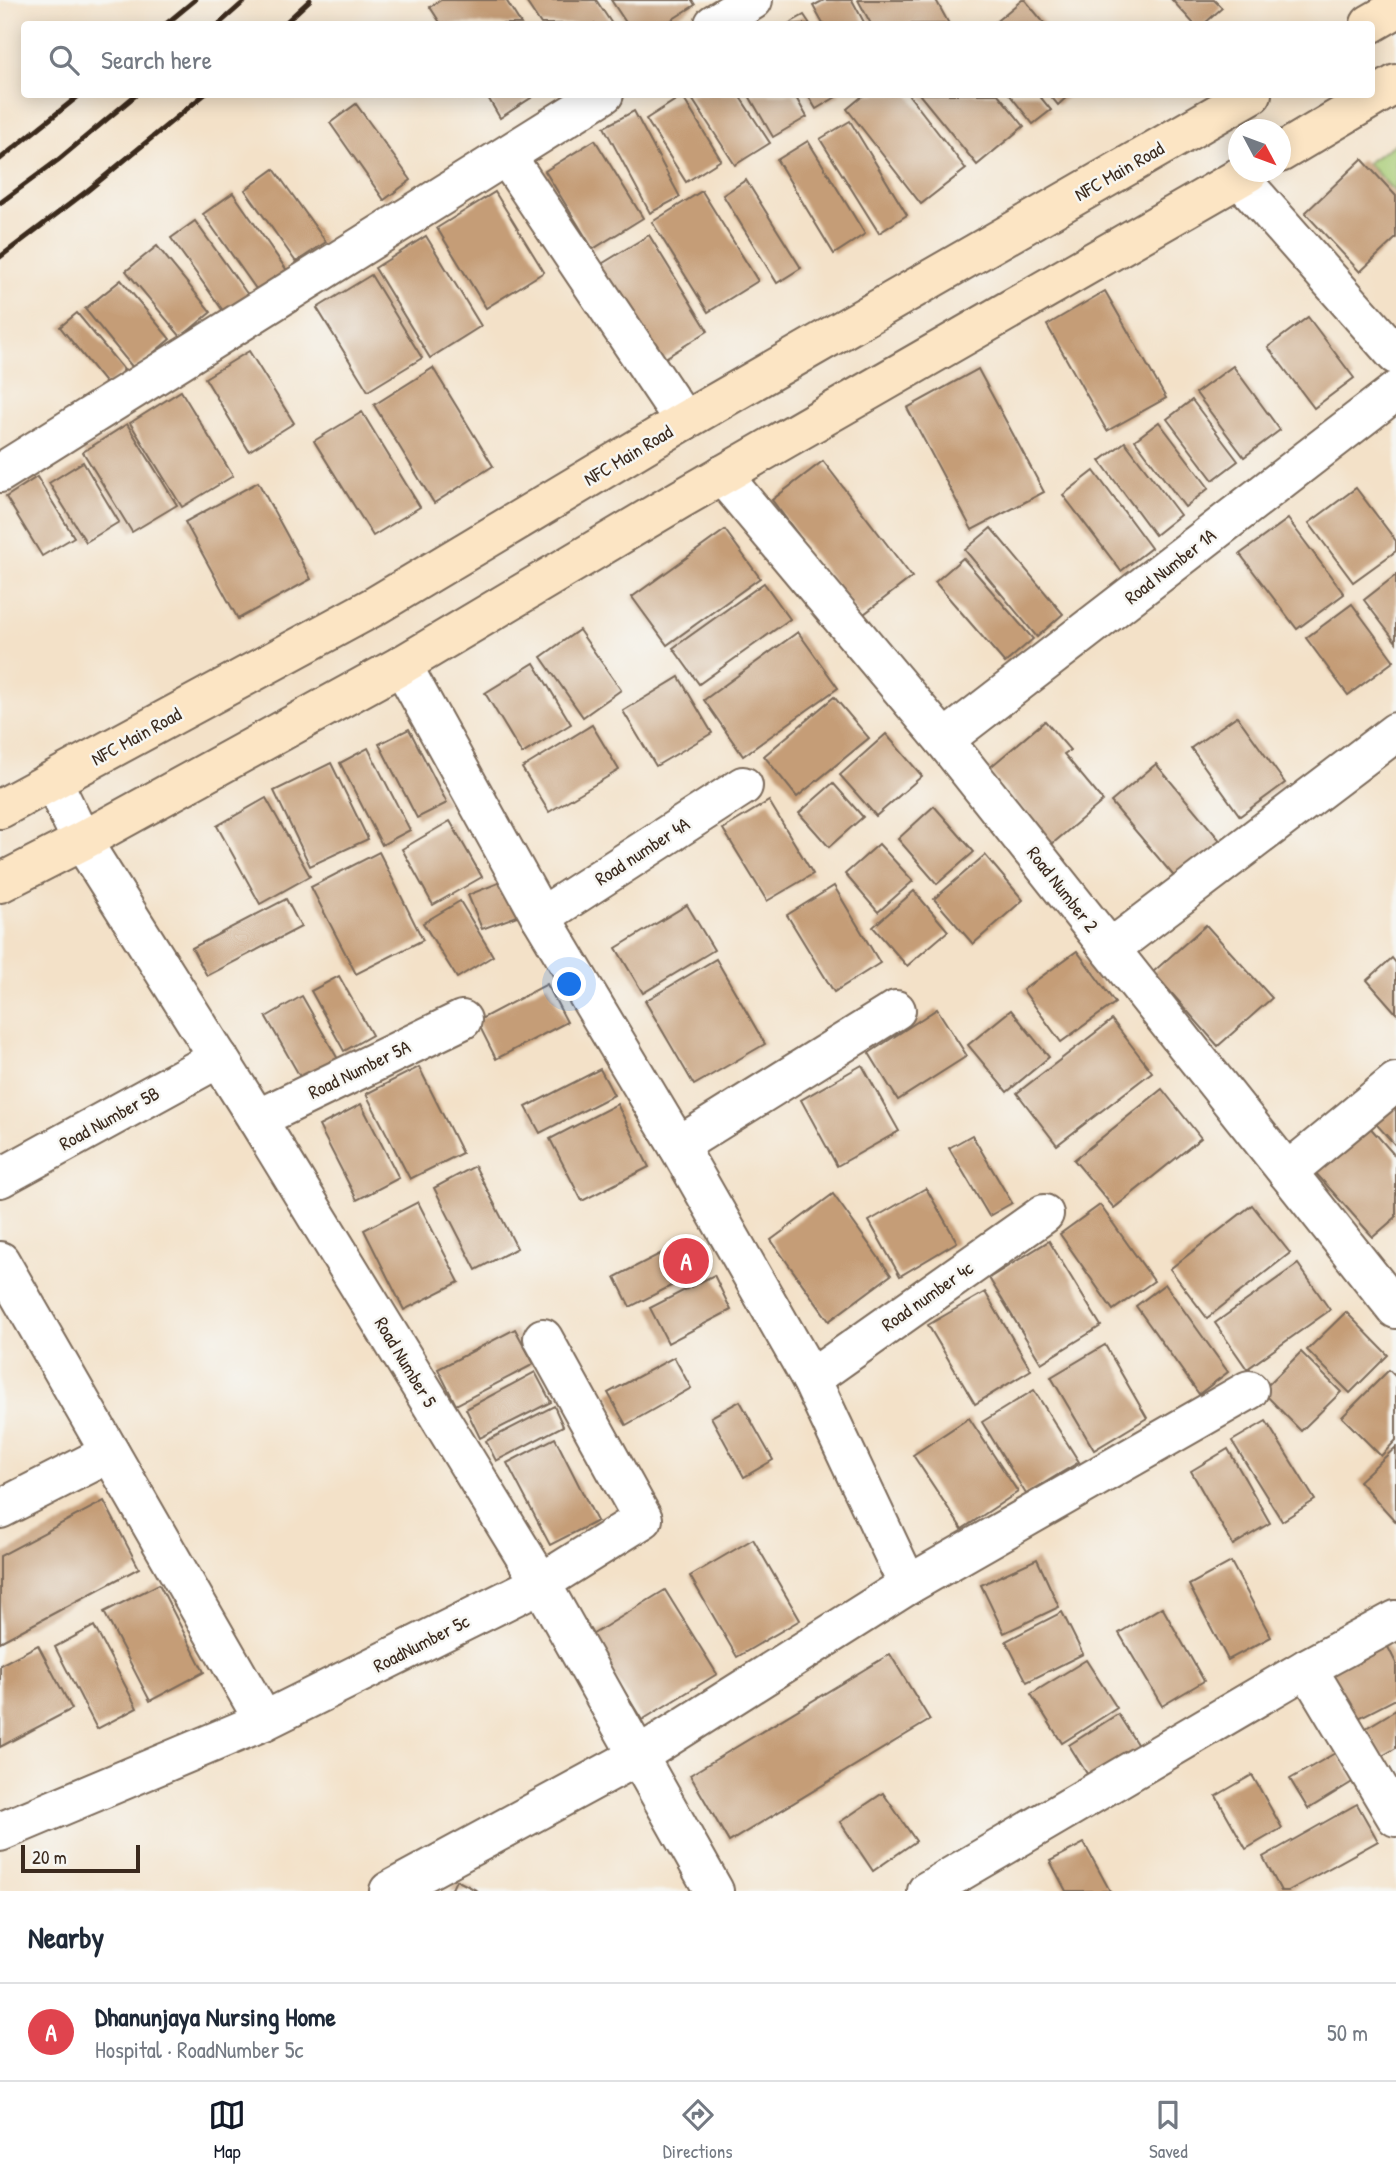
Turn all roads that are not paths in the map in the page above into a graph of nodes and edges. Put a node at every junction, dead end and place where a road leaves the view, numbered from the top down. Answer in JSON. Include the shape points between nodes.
{"nodes":[{"id":1,"x":1396,"y":9,"type":"edge"},
{"id":2,"x":1375,"y":21,"type":"edge"},
{"id":3,"x":1396,"y":84,"type":"edge"},
{"id":4,"x":1375,"y":96,"type":"edge"},
{"id":5,"x":598,"y":98,"type":"edge"},
{"id":6,"x":1245,"y":98,"type":"edge"},
{"id":7,"x":1372,"y":98,"type":"edge"},
{"id":8,"x":1291,"y":146,"type":"edge"},
{"id":9,"x":507,"y":157,"type":"junction"},
{"id":10,"x":1230,"y":182,"type":"edge"},
{"id":11,"x":1251,"y":182,"type":"edge"},
{"id":12,"x":1396,"y":355,"type":"edge"},
{"id":13,"x":1396,"y":391,"type":"edge"},
{"id":14,"x":684,"y":421,"type":"junction"},
{"id":15,"x":0,"y":473,"type":"edge"},
{"id":16,"x":722,"y":475,"type":"junction"},
{"id":17,"x":402,"y":665,"type":"junction"},
{"id":18,"x":1396,"y":732,"type":"edge"},
{"id":19,"x":944,"y":740,"type":"junction"},
{"id":20,"x":53,"y":782,"type":"junction"},
{"id":21,"x":743,"y":786,"type":"dead end"},
{"id":22,"x":0,"y":809,"type":"edge"},
{"id":23,"x":82,"y":841,"type":"junction"},
{"id":24,"x":0,"y":883,"type":"edge"},
{"id":25,"x":541,"y":917,"type":"junction"},
{"id":26,"x":1110,"y":949,"type":"junction"},
{"id":27,"x":896,"y":1010,"type":"dead end"},
{"id":28,"x":462,"y":1020,"type":"dead end"},
{"id":29,"x":219,"y":1058,"type":"junction"},
{"id":30,"x":1396,"y":1082,"type":"edge"},
{"id":31,"x":257,"y":1119,"type":"junction"},
{"id":32,"x":678,"y":1146,"type":"junction"},
{"id":33,"x":1287,"y":1172,"type":"junction"},
{"id":34,"x":0,"y":1178,"type":"edge"},
{"id":35,"x":1044,"y":1214,"type":"dead end"},
{"id":36,"x":0,"y":1261,"type":"edge"},
{"id":37,"x":1396,"y":1309,"type":"edge"},
{"id":38,"x":543,"y":1338,"type":"dead end"},
{"id":39,"x":811,"y":1379,"type":"junction"},
{"id":40,"x":1250,"y":1390,"type":"dead end"},
{"id":41,"x":110,"y":1453,"type":"junction"},
{"id":42,"x":0,"y":1509,"type":"edge"},
{"id":43,"x":541,"y":1583,"type":"junction"},
{"id":44,"x":908,"y":1585,"type":"junction"},
{"id":45,"x":1396,"y":1620,"type":"edge"},
{"id":46,"x":1307,"y":1668,"type":"junction"},
{"id":47,"x":264,"y":1721,"type":"junction"},
{"id":48,"x":638,"y":1756,"type":"junction"},
{"id":49,"x":1396,"y":1817,"type":"edge"},
{"id":50,"x":0,"y":1832,"type":"edge"},
{"id":51,"x":706,"y":1886,"type":"edge"},
{"id":52,"x":399,"y":1888,"type":"edge"},
{"id":53,"x":927,"y":1891,"type":"edge"}],
"edges":[{"from":1,"to":2,"type":"main road"},
{"from":3,"to":4,"type":"main road"},
{"from":5,"to":9,"type":"street"},
{"from":6,"to":14,"type":"main road","name":"NFC Main Road"},
{"from":7,"to":8,"type":"main road"},
{"from":9,"to":14,"type":"street"},
{"from":9,"to":15,"type":"street"},
{"from":10,"to":16,"type":"main road"},
{"from":11,"to":12,"type":"street"},
{"from":13,"to":19,"type":"street","name":"Road Number 1A"},
{"from":14,"to":20,"type":"main road","name":"NFC Main Road","via":[[375,606]]},
{"from":16,"to":17,"type":"main road"},
{"from":16,"to":19,"type":"street","name":"Road Number 2"},
{"from":17,"to":23,"type":"main road"},
{"from":17,"to":25,"type":"street"},
{"from":18,"to":26,"type":"street"},
{"from":19,"to":26,"type":"street","name":"Road Number 2"},
{"from":20,"to":22,"type":"main road","name":"NFC Main Road"},
{"from":20,"to":23,"type":"street","name":"Road Number 5"},
{"from":21,"to":25,"type":"street","name":"Road number 4A"},
{"from":23,"to":24,"type":"main road"},
{"from":23,"to":29,"type":"street","name":"Road Number 5"},
{"from":25,"to":32,"type":"street"},
{"from":26,"to":33,"type":"street","name":"Road Number 2"},
{"from":27,"to":32,"type":"street"},
{"from":28,"to":31,"type":"street","name":"Road Number 5A"},
{"from":29,"to":31,"type":"street","name":"Road Number 5"},
{"from":29,"to":34,"type":"street","name":"Road Number 5B"},
{"from":30,"to":33,"type":"street"},
{"from":31,"to":43,"type":"street","name":"Road Number 5"},
{"from":32,"to":39,"type":"street"},
{"from":33,"to":37,"type":"street","name":"Road Number 2"},
{"from":35,"to":39,"type":"street","name":"Road number 4c"},
{"from":36,"to":41,"type":"street"},
{"from":38,"to":43,"type":"street","name":"RoadNumber 5c","via":[[643,1519]]},
{"from":39,"to":44,"type":"street"},
{"from":40,"to":44,"type":"street"},
{"from":41,"to":42,"type":"street"},
{"from":41,"to":47,"type":"street"},
{"from":43,"to":47,"type":"street","name":"RoadNumber 5c"},
{"from":43,"to":48,"type":"street","name":"Road Number 5"},
{"from":44,"to":48,"type":"street"},
{"from":45,"to":46,"type":"street"},
{"from":46,"to":49,"type":"street"},
{"from":46,"to":53,"type":"street"},
{"from":47,"to":50,"type":"street","name":"RoadNumber 5c"},
{"from":48,"to":51,"type":"street","name":"Road Number 5"},
{"from":48,"to":52,"type":"street"}]}
